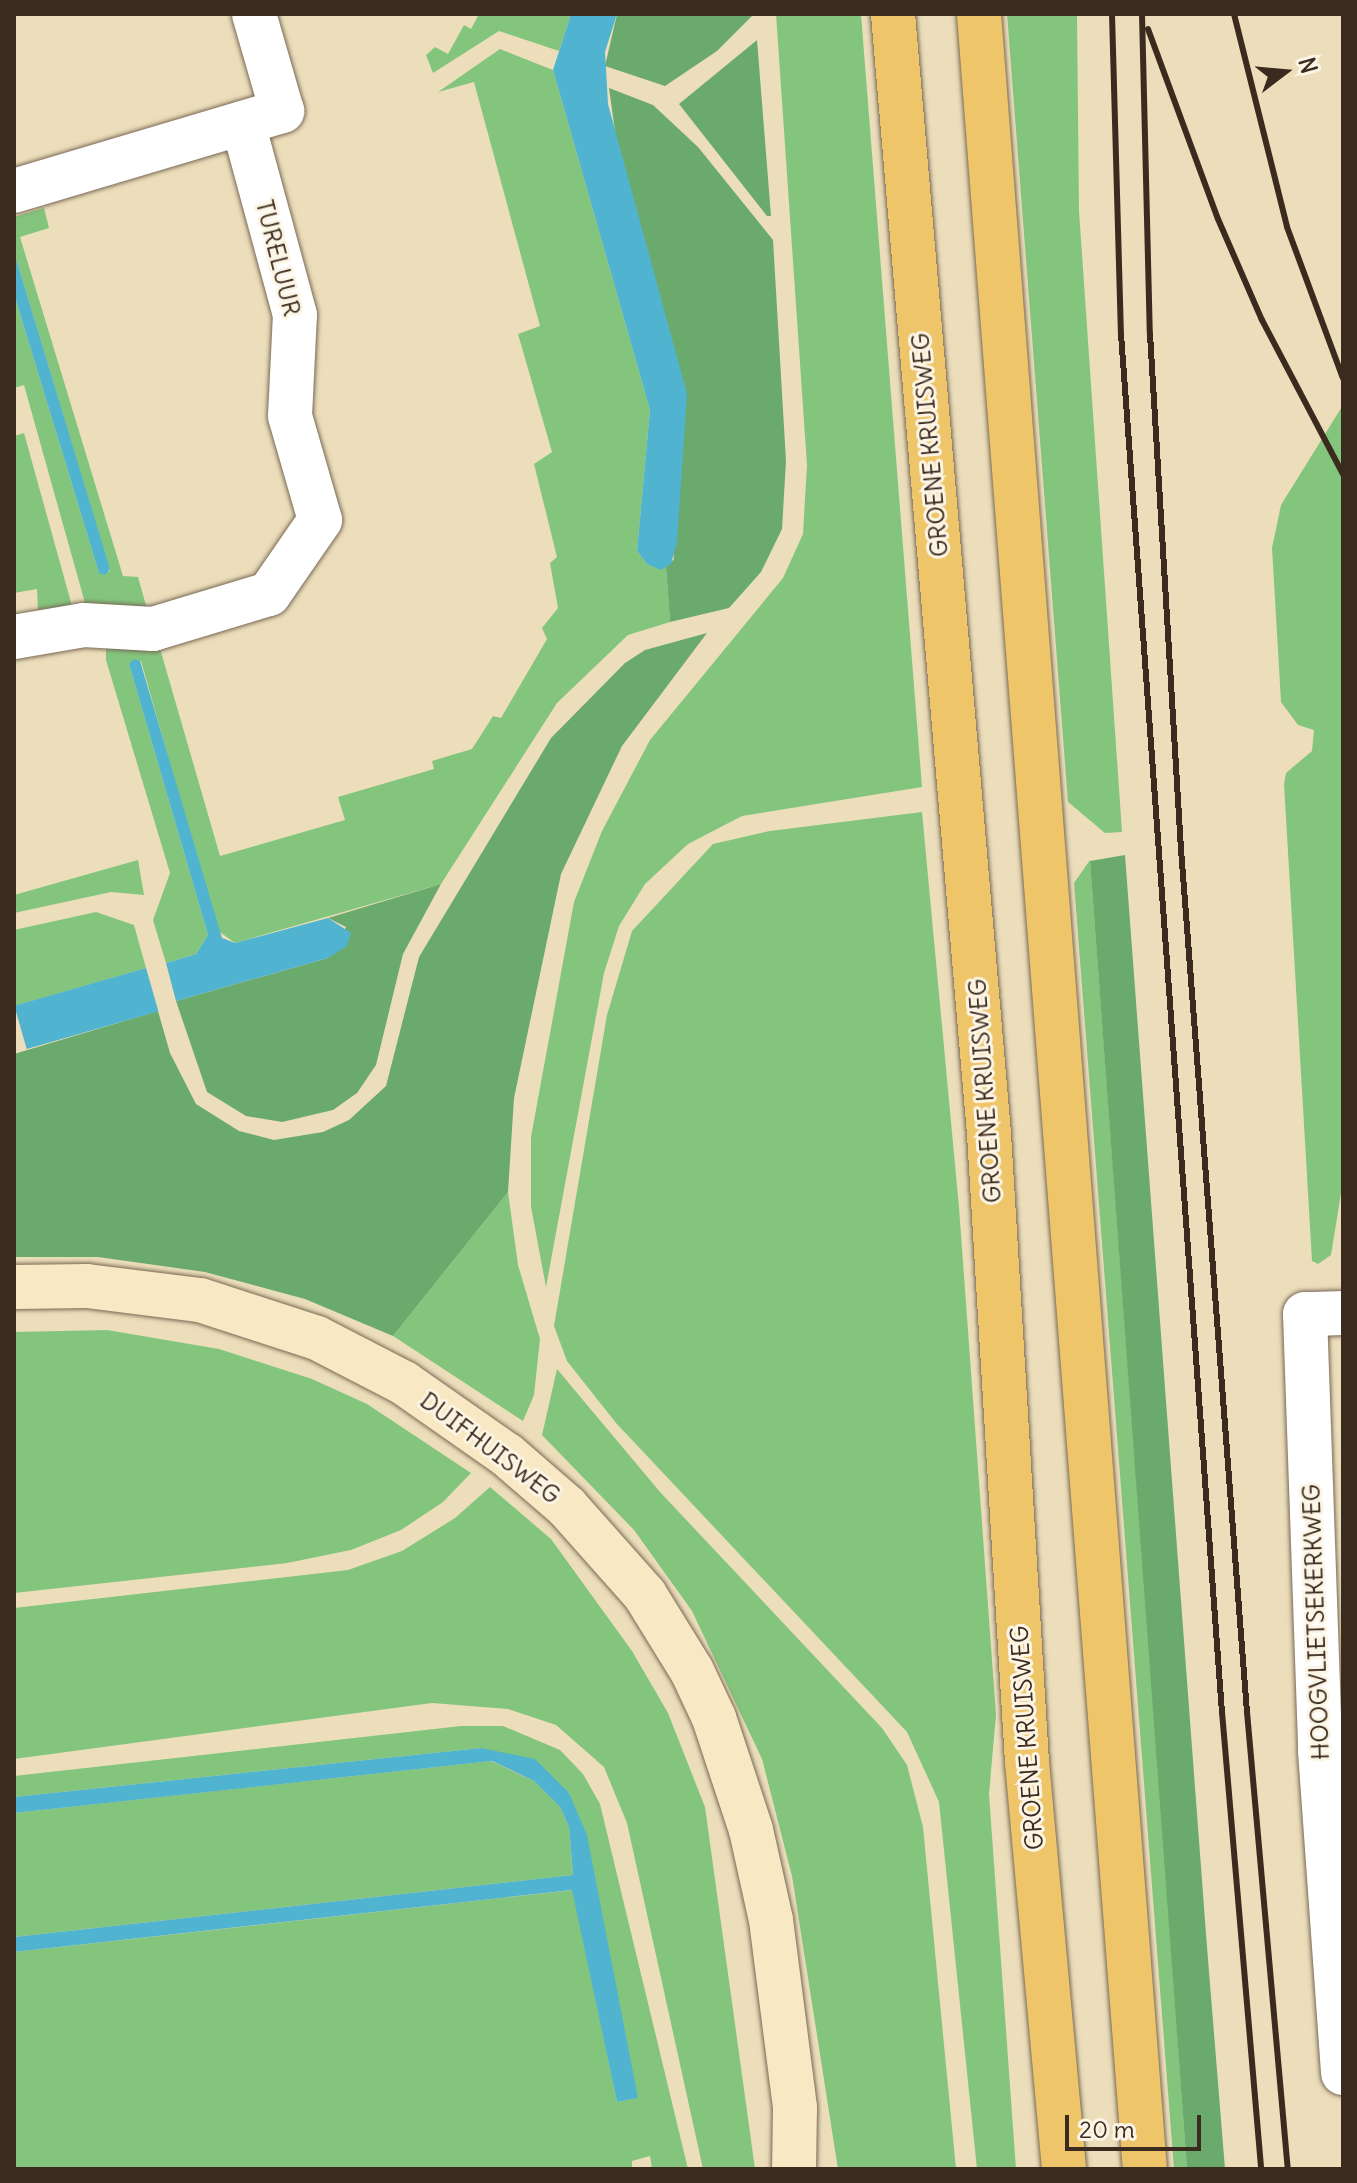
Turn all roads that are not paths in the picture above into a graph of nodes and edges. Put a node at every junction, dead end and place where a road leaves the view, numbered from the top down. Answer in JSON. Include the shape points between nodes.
{"nodes":[{"id":1,"x":254,"y":14,"type":"edge"},
{"id":2,"x":893,"y":14,"type":"edge"},
{"id":3,"x":979,"y":14,"type":"edge"},
{"id":4,"x":243,"y":123,"type":"junction"},
{"id":5,"x":14,"y":191,"type":"edge"},
{"id":6,"x":14,"y":637,"type":"edge"},
{"id":7,"x":14,"y":1287,"type":"edge"},
{"id":8,"x":1324,"y":1313,"type":"edge"},
{"id":9,"x":1343,"y":2073,"type":"edge"},
{"id":10,"x":795,"y":2108,"type":"junction"},
{"id":11,"x":1061,"y":2157,"type":"edge"},
{"id":12,"x":794,"y":2169,"type":"edge"},
{"id":13,"x":812,"y":2169,"type":"edge"},
{"id":14,"x":1145,"y":2169,"type":"edge"}],
"edges":[{"from":1,"to":4,"type":"street","via":[[282,111]]},
{"from":2,"to":11,"type":"main road","name":"GROENE KRUISWEG","via":[[988,1118],[1027,1762]]},
{"from":3,"to":14,"type":"main road"},
{"from":4,"to":5,"type":"street"},
{"from":4,"to":6,"type":"street","name":"TURELUUR","via":[[295,315],[290,416],[320,520],[269,594],[153,629],[84,625]]},
{"from":7,"to":10,"type":"main road","name":"DUIFHUISWEG","via":[[87,1286],[200,1300],[317,1338],[404,1383],[507,1455],[567,1507],[645,1595],[714,1718],[751,1830],[771,1920]]},
{"from":8,"to":9,"type":"street","name":"HOOGVLIETSEKERKWEG","via":[[1320,1751]]},
{"from":10,"to":12,"type":"main road","name":"DUIFHUISWEG"},
{"from":10,"to":13,"type":"main road","name":"DUIFHUISWEG"}]}
